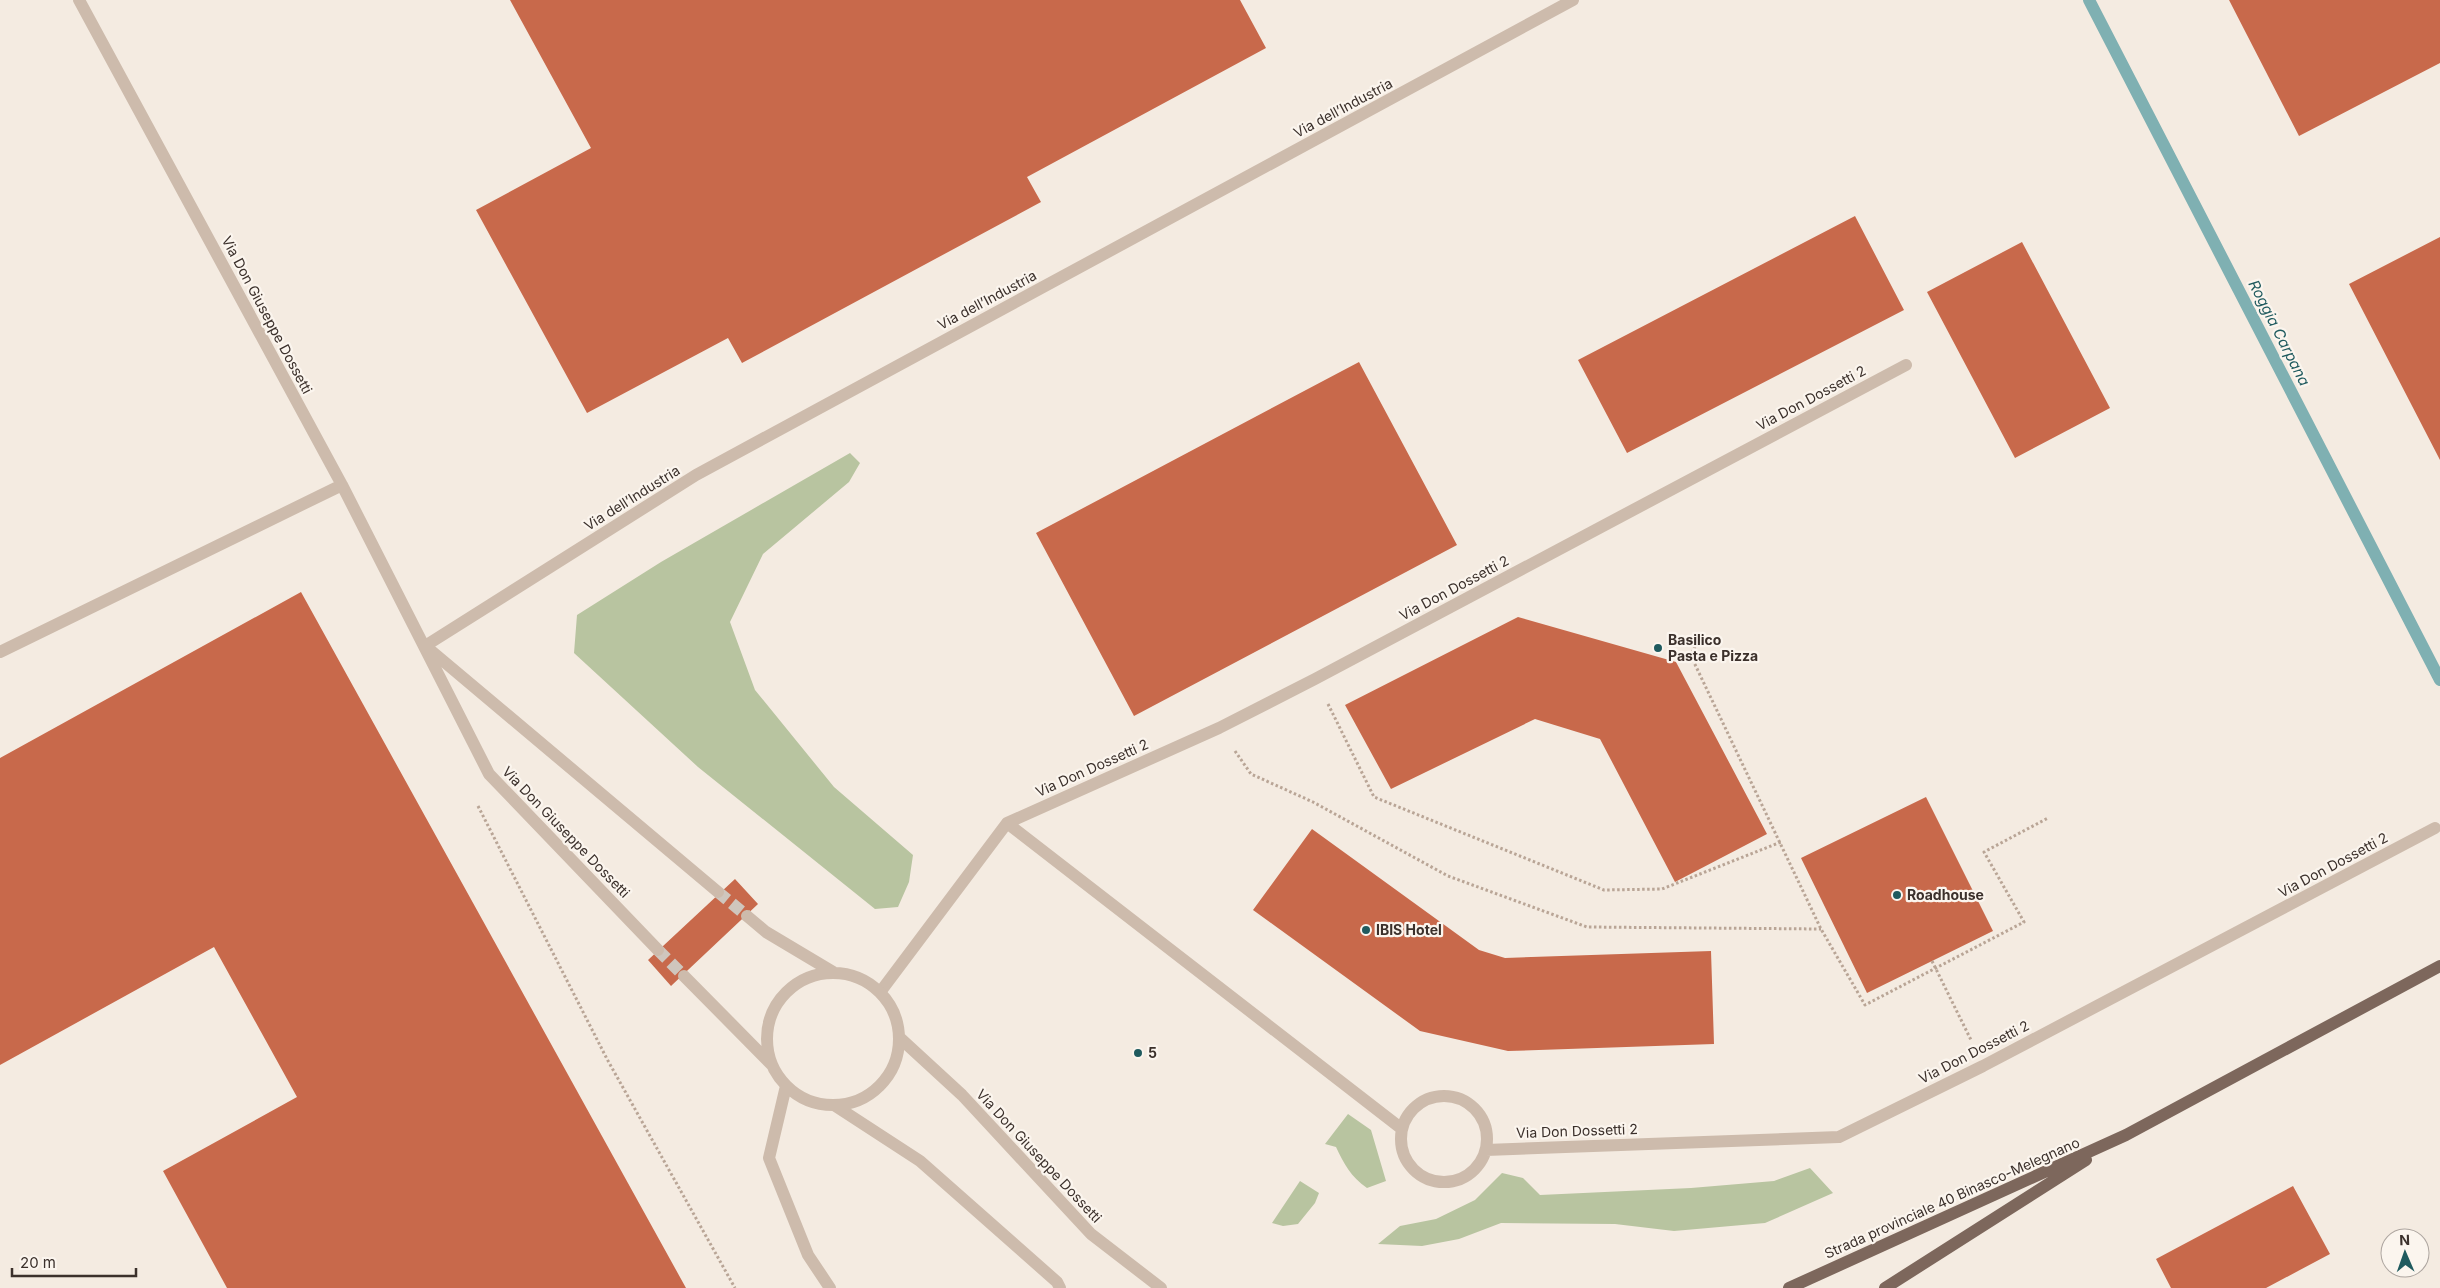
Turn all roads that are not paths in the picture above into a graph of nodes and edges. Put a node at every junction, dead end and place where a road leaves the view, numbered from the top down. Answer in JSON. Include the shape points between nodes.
{"nodes":[{"id":1,"x":79,"y":0,"type":"edge"},
{"id":2,"x":1573,"y":0,"type":"edge"},
{"id":3,"x":1906,"y":365,"type":"dead end"},
{"id":4,"x":342,"y":485,"type":"junction"},
{"id":5,"x":425,"y":646,"type":"junction"},
{"id":6,"x":0,"y":652,"type":"edge"},
{"id":7,"x":1007,"y":822,"type":"junction"},
{"id":8,"x":2435,"y":828,"type":"dead end"},
{"id":9,"x":718,"y":892,"type":"tunnel mouth"},
{"id":10,"x":747,"y":916,"type":"tunnel mouth"},
{"id":11,"x":658,"y":950,"type":"tunnel mouth"},
{"id":12,"x":2440,"y":966,"type":"edge"},
{"id":13,"x":833,"y":972,"type":"junction"},
{"id":14,"x":684,"y":976,"type":"tunnel mouth"},
{"id":15,"x":881,"y":991,"type":"junction"},
{"id":16,"x":900,"y":1038,"type":"junction"},
{"id":17,"x":772,"y":1065,"type":"junction"},
{"id":18,"x":786,"y":1086,"type":"junction"},
{"id":19,"x":834,"y":1105,"type":"junction"},
{"id":20,"x":1402,"y":1129,"type":"junction"},
{"id":21,"x":2126,"y":1135,"type":"junction"},
{"id":22,"x":1486,"y":1150,"type":"junction"},
{"id":23,"x":830,"y":1288,"type":"edge"},
{"id":24,"x":1060,"y":1288,"type":"edge"},
{"id":25,"x":1161,"y":1288,"type":"edge"},
{"id":26,"x":1789,"y":1288,"type":"edge"},
{"id":27,"x":1885,"y":1288,"type":"edge"}],
"edges":[{"from":1,"to":4,"type":"street","name":"Via Don Giuseppe Dossetti"},
{"from":2,"to":5,"type":"street","name":"Via dell’Industria","via":[[696,475]]},
{"from":3,"to":7,"type":"street","name":"Via Don Dossetti 2","via":[[1219,728]]},
{"from":4,"to":5,"type":"street","name":"Via Don Giuseppe Dossetti"},
{"from":4,"to":6,"type":"street"},
{"from":5,"to":9,"type":"street","name":"Via Don Giuseppe Dossetti"},
{"from":5,"to":11,"type":"street","name":"Via Don Giuseppe Dossetti","via":[[489,774]]},
{"from":7,"to":15,"type":"street","name":"Via Don Dossetti 2"},
{"from":7,"to":20,"type":"street"},
{"from":8,"to":22,"type":"street","name":"Via Don Dossetti 2","via":[[1983,1066],[1839,1137]]},
{"from":10,"to":13,"type":"street","via":[[766,932]]},
{"from":12,"to":21,"type":"main road","name":"Strada provinciale 40 Binasco-Melegnano"},
{"from":13,"to":15,"type":"street","via":[[850,974]]},
{"from":13,"to":17,"type":"street","via":[[812,976],[799,983],[778,1002],[769,1021],[767,1044]]},
{"from":14,"to":17,"type":"street"},
{"from":15,"to":16,"type":"street","via":[[898,1021]]},
{"from":16,"to":19,"type":"street","via":[[897,1059],[888,1077],[873,1092],[854,1102]]},
{"from":16,"to":25,"type":"street","name":"Via Don Giuseppe Dossetti","via":[[962,1095],[1091,1234]]},
{"from":17,"to":18,"type":"street"},
{"from":18,"to":19,"type":"street","via":[[800,1097]]},
{"from":18,"to":23,"type":"street","via":[[768,1158],[808,1255]]},
{"from":19,"to":24,"type":"street","via":[[920,1161]]},
{"from":20,"to":22,"type":"street","via":[[1400,1143],[1404,1158],[1411,1168],[1435,1182],[1455,1181],[1469,1175]]},
{"from":20,"to":22,"type":"street","via":[[1411,1110],[1423,1101],[1432,1097],[1455,1097],[1476,1110],[1484,1122]]},
{"from":21,"to":26,"type":"main road","name":"Strada provinciale 40 Binasco-Melegnano"},
{"from":21,"to":27,"type":"main road","name":"Strada provinciale 40 Binasco-Melegnano"}]}
